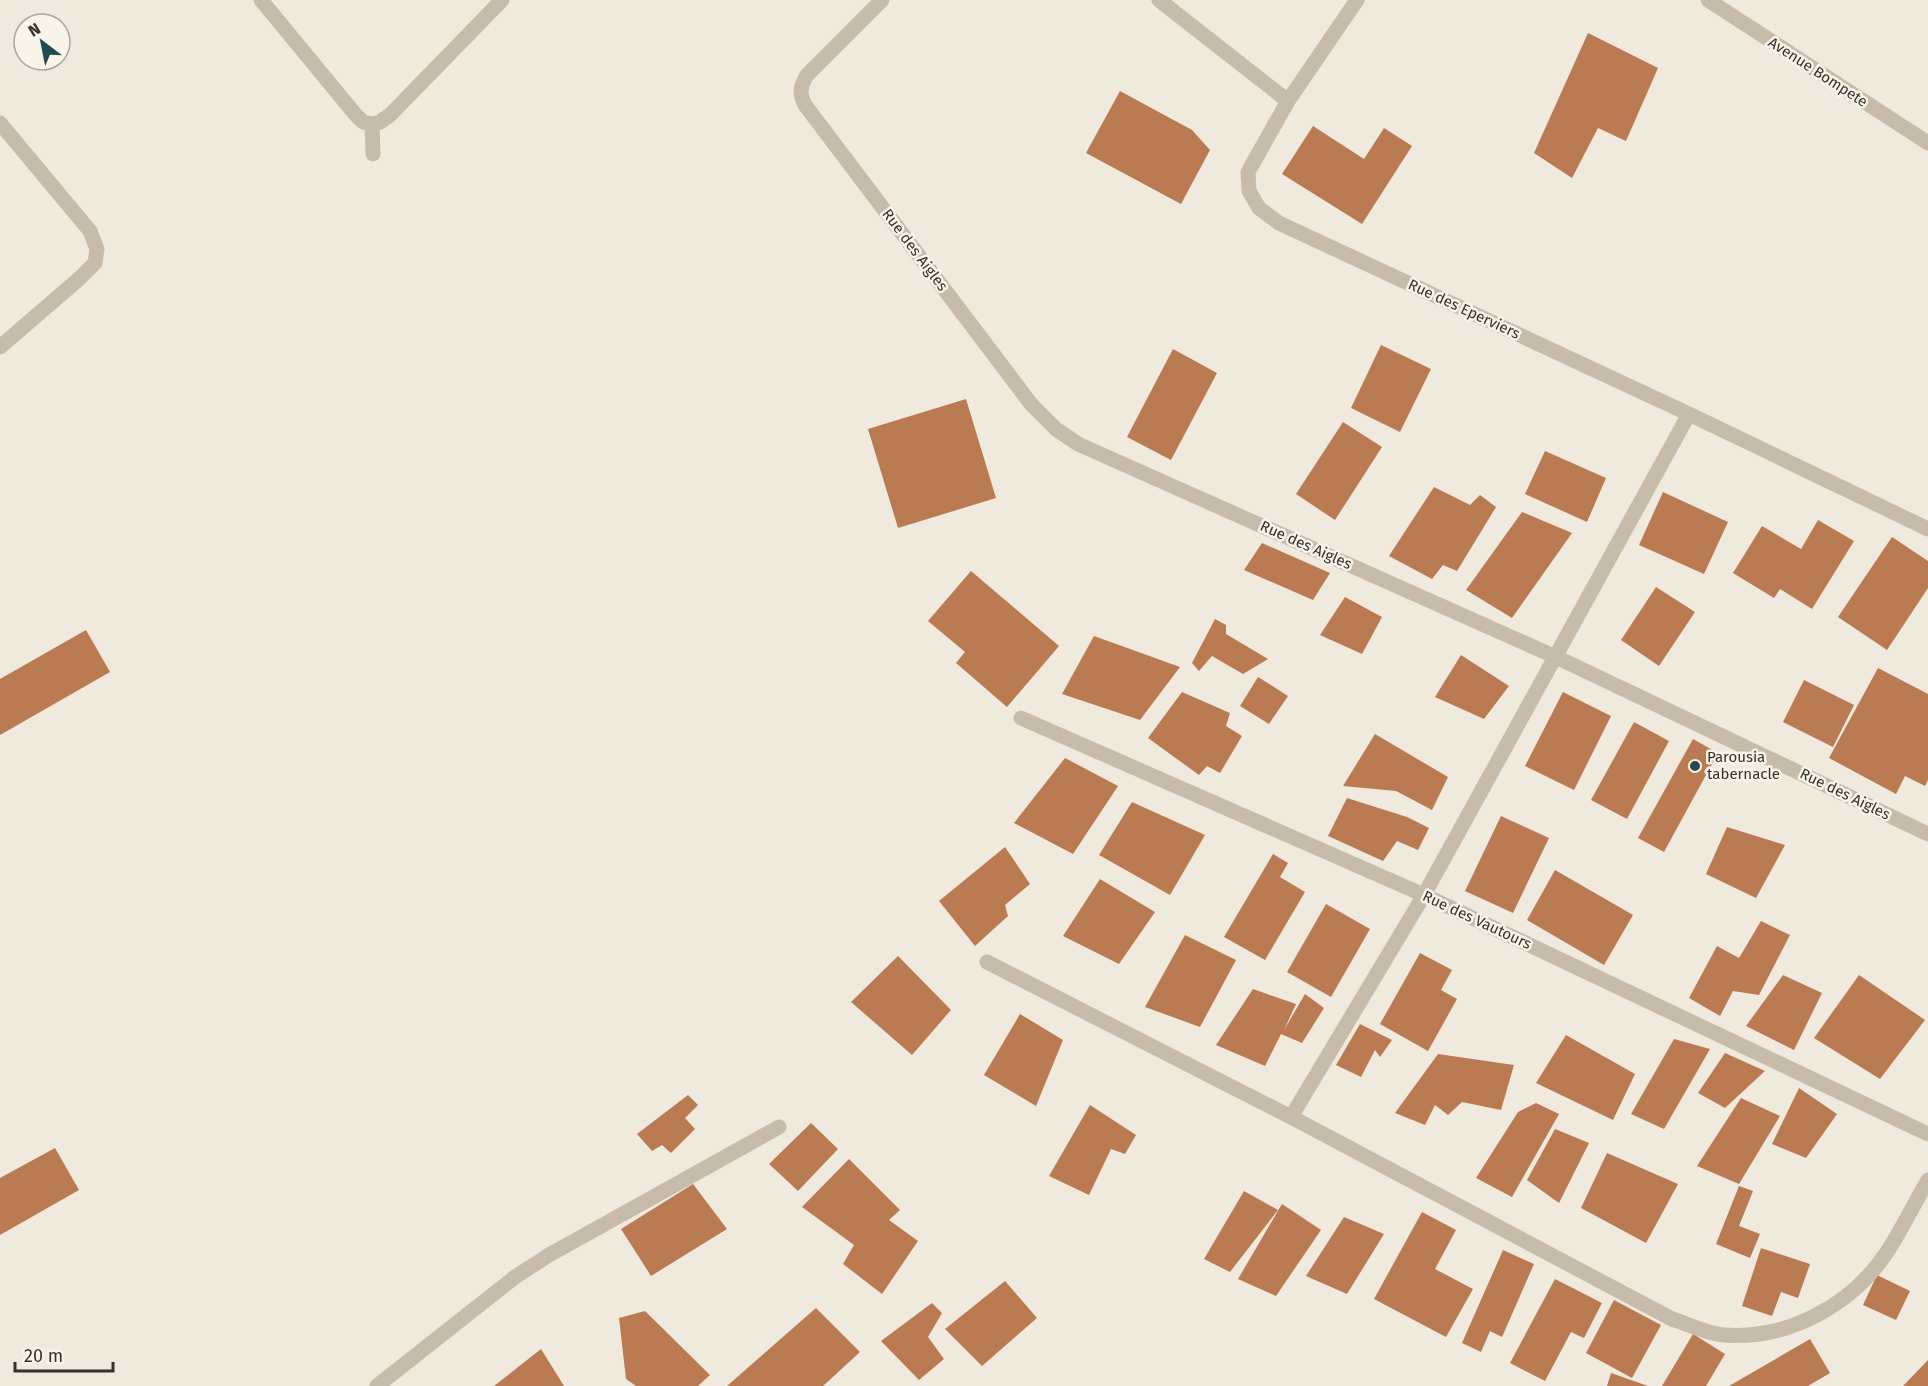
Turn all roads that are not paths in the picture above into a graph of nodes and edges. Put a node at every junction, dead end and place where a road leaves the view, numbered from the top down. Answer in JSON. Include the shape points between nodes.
{"nodes":[{"id":1,"x":261,"y":0,"type":"edge"},
{"id":2,"x":502,"y":0,"type":"edge"},
{"id":3,"x":882,"y":0,"type":"edge"},
{"id":4,"x":1159,"y":0,"type":"edge"},
{"id":5,"x":1357,"y":0,"type":"edge"},
{"id":6,"x":1708,"y":0,"type":"edge"},
{"id":7,"x":1288,"y":101,"type":"junction"},
{"id":8,"x":0,"y":123,"type":"edge"},
{"id":9,"x":372,"y":124,"type":"junction"},
{"id":10,"x":1928,"y":143,"type":"edge"},
{"id":11,"x":373,"y":154,"type":"dead end"},
{"id":12,"x":0,"y":347,"type":"edge"},
{"id":13,"x":1689,"y":414,"type":"junction"},
{"id":14,"x":1928,"y":529,"type":"edge"},
{"id":15,"x":1556,"y":657,"type":"junction"},
{"id":16,"x":1022,"y":717,"type":"dead end"},
{"id":17,"x":1928,"y":834,"type":"edge"},
{"id":18,"x":1424,"y":895,"type":"junction"},
{"id":19,"x":987,"y":962,"type":"dead end"},
{"id":20,"x":1291,"y":1117,"type":"junction"},
{"id":21,"x":779,"y":1127,"type":"dead end"},
{"id":22,"x":1928,"y":1134,"type":"edge"},
{"id":23,"x":1928,"y":1180,"type":"edge"},
{"id":24,"x":377,"y":1386,"type":"edge"}],
"edges":[{"from":1,"to":9,"type":"street","via":[[355,114]]},
{"from":2,"to":9,"type":"street","via":[[390,116]]},
{"from":3,"to":15,"type":"street","name":"Rue des Aigles","via":[[807,75],[800,96],[1031,404],[1056,429],[1078,444]]},
{"from":4,"to":7,"type":"street"},
{"from":5,"to":7,"type":"street","name":"Rue des Eperviers"},
{"from":6,"to":10,"type":"street","name":"Avenue Bompete"},
{"from":7,"to":13,"type":"street","name":"Rue des Eperviers","via":[[1248,172],[1249,191],[1259,208],[1279,223]]},
{"from":8,"to":12,"type":"street","via":[[90,231],[97,249],[95,263]]},
{"from":9,"to":11,"type":"street"},
{"from":13,"to":14,"type":"street","name":"Rue des Eperviers"},
{"from":13,"to":15,"type":"street"},
{"from":15,"to":17,"type":"street","name":"Rue des Aigles"},
{"from":15,"to":18,"type":"street"},
{"from":16,"to":18,"type":"street","name":"Rue des Vautours"},
{"from":18,"to":20,"type":"street"},
{"from":18,"to":22,"type":"street","name":"Rue des Vautours"},
{"from":19,"to":20,"type":"street"},
{"from":20,"to":23,"type":"street","via":[[1672,1319],[1722,1335],[1767,1334],[1811,1320],[1856,1289],[1886,1253]]},
{"from":21,"to":24,"type":"street","via":[[549,1255],[515,1277]]}]}
